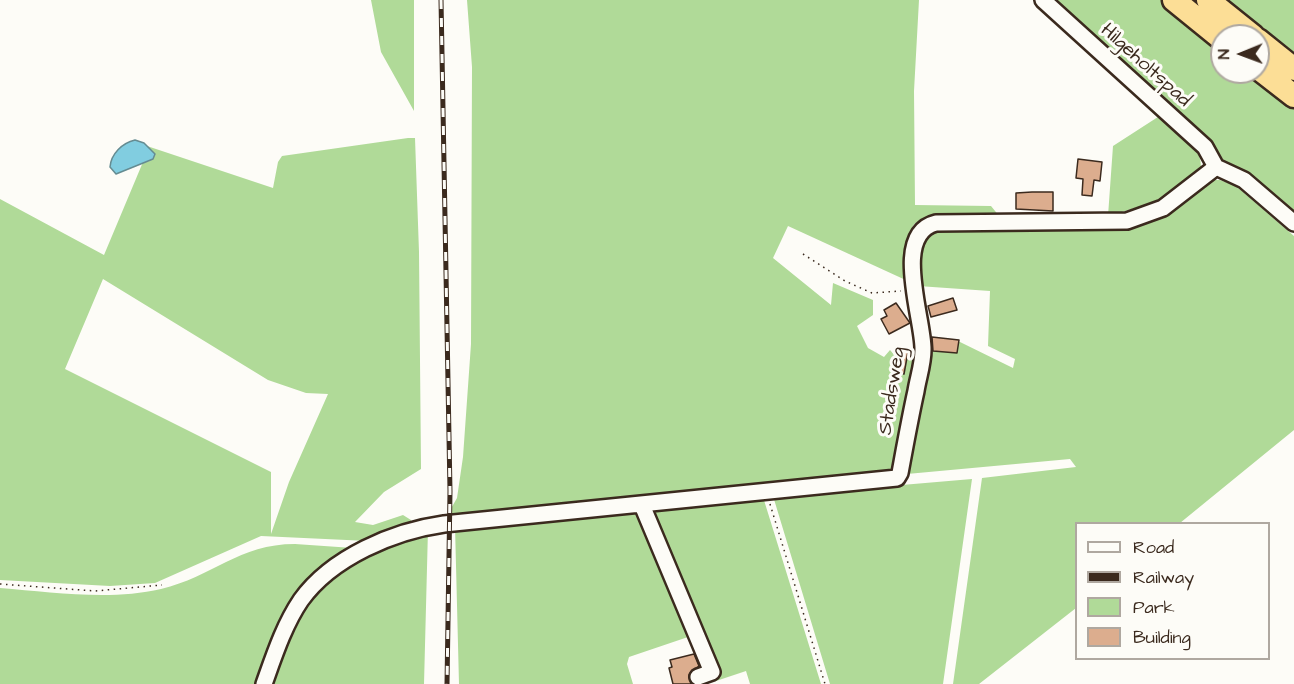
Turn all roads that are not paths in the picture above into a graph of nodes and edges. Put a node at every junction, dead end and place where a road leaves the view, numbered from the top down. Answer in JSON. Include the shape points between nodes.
{"nodes":[{"id":1,"x":1043,"y":0,"type":"edge"},
{"id":2,"x":1174,"y":0,"type":"edge"},
{"id":3,"x":1208,"y":0,"type":"edge"},
{"id":4,"x":1237,"y":24,"type":"edge"},
{"id":5,"x":1210,"y":29,"type":"edge"},
{"id":6,"x":1270,"y":50,"type":"edge"},
{"id":7,"x":1294,"y":69,"type":"edge"},
{"id":8,"x":1270,"y":77,"type":"edge"},
{"id":9,"x":1294,"y":96,"type":"edge"},
{"id":10,"x":1216,"y":167,"type":"junction"},
{"id":11,"x":1294,"y":223,"type":"edge"},
{"id":12,"x":642,"y":505,"type":"junction"},
{"id":13,"x":698,"y":677,"type":"dead end"},
{"id":14,"x":264,"y":684,"type":"edge"}],
"edges":[{"from":1,"to":10,"type":"street","name":"Hilgeholtspad","via":[[1205,147]]},
{"from":2,"to":5,"type":"highway"},
{"from":3,"to":4,"type":"highway"},
{"from":6,"to":7,"type":"highway"},
{"from":8,"to":9,"type":"highway"},
{"from":10,"to":11,"type":"street","via":[[1244,180]]},
{"from":10,"to":12,"type":"street","name":"Stadsweg","via":[[1163,208],[1127,221],[928,225],[916,240],[912,261],[923,351],[897,478]]},
{"from":12,"to":13,"type":"street","via":[[712,672]]},
{"from":12,"to":14,"type":"street","name":"Stadsweg","via":[[444,524],[392,537],[364,550],[326,574],[301,601]]}]}
